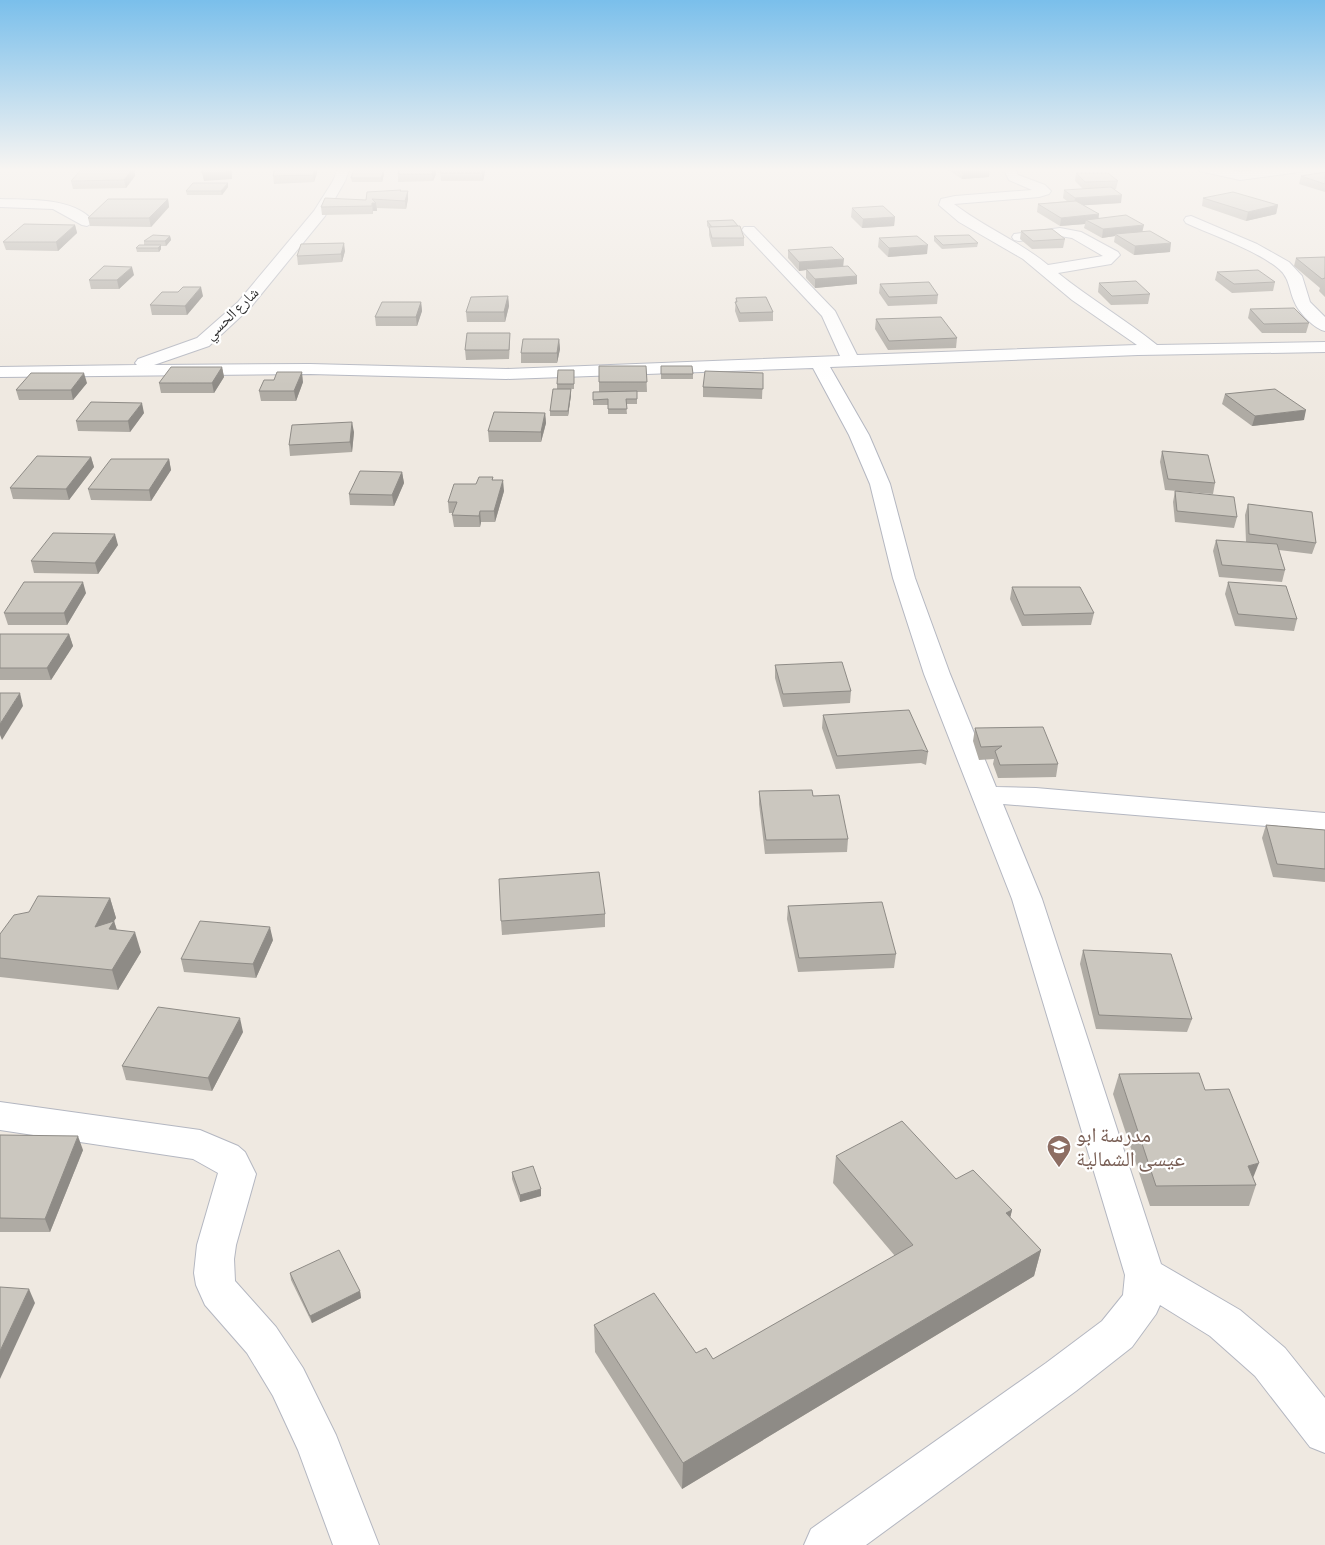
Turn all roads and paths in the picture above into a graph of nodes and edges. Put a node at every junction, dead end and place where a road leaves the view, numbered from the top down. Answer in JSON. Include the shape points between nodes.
{"nodes":[{"id":1,"x":298,"y":240,"type":"edge"},
{"id":2,"x":759,"y":240,"type":"edge"},
{"id":3,"x":1002,"y":240,"type":"edge"},
{"id":4,"x":1086,"y":240,"type":"edge"},
{"id":5,"x":1238,"y":240,"type":"edge"},
{"id":6,"x":1046,"y":270,"type":"junction"},
{"id":7,"x":1325,"y":326,"type":"edge"},
{"id":8,"x":203,"y":342,"type":"junction"},
{"id":9,"x":1325,"y":347,"type":"edge"},
{"id":10,"x":1153,"y":350,"type":"junction"},
{"id":11,"x":835,"y":361,"type":"junction"},
{"id":12,"x":224,"y":370,"type":"junction"},
{"id":13,"x":0,"y":372,"type":"edge"},
{"id":14,"x":93,"y":372,"type":"junction"},
{"id":15,"x":986,"y":794,"type":"junction"},
{"id":16,"x":1325,"y":822,"type":"edge"},
{"id":17,"x":0,"y":1116,"type":"edge"},
{"id":18,"x":1145,"y":1275,"type":"junction"},
{"id":19,"x":1325,"y":1432,"type":"edge"},
{"id":20,"x":356,"y":1545,"type":"edge"},
{"id":21,"x":827,"y":1545,"type":"edge"}],
"edges":[{"from":1,"to":8,"type":"street","name":"شارع الحسي","via":[[244,305]]},
{"from":2,"to":11,"type":"street","via":[[829,314]]},
{"from":3,"to":6,"type":"street"},
{"from":4,"to":6,"type":"street","via":[[1114,255],[1106,261]]},
{"from":5,"to":7,"type":"street","via":[[1284,265],[1294,276],[1303,304]]},
{"from":6,"to":10,"type":"street"},
{"from":8,"to":12,"type":"street","via":[[200,354]]},
{"from":8,"to":14,"type":"street","name":"شارع الحسي","via":[[144,363]]},
{"from":9,"to":10,"type":"street"},
{"from":10,"to":11,"type":"street"},
{"from":11,"to":12,"type":"street","via":[[506,374]]},
{"from":11,"to":15,"type":"street","via":[[859,435],[880,484],[904,578],[937,674]]},
{"from":12,"to":14,"type":"street"},
{"from":13,"to":14,"type":"street"},
{"from":15,"to":16,"type":"street"},
{"from":15,"to":18,"type":"street","via":[[1026,899]]},
{"from":17,"to":20,"type":"street","via":[[200,1145],[214,1150],[232,1163],[237,1174],[216,1251],[216,1284],[274,1358],[289,1383]]},
{"from":18,"to":19,"type":"street","via":[[1225,1323],[1270,1362]]},
{"from":18,"to":21,"type":"street","via":[[1142,1301],[1116,1334]]}]}
